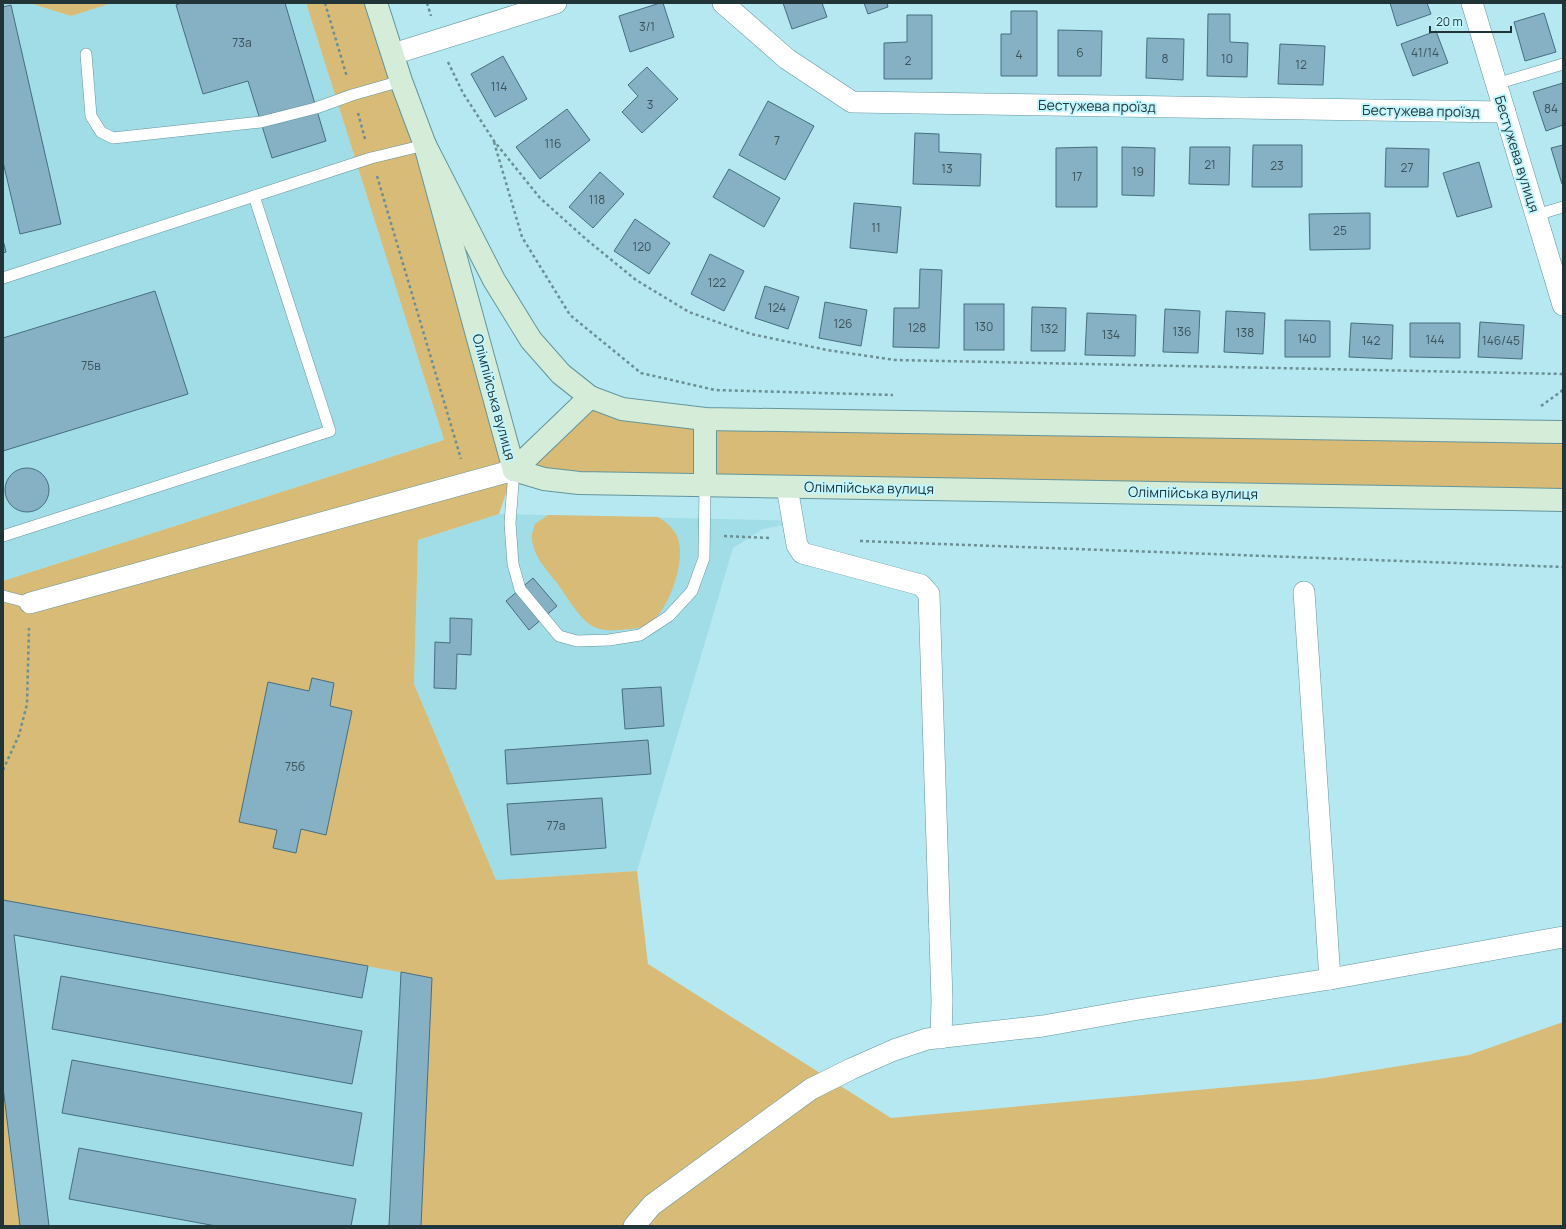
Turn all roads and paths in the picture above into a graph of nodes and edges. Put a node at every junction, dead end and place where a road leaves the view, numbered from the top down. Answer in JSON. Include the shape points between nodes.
{"nodes":[{"id":1,"x":325,"y":3,"type":"edge"},
{"id":2,"x":376,"y":3,"type":"edge"},
{"id":3,"x":556,"y":3,"type":"edge"},
{"id":4,"x":723,"y":3,"type":"edge"},
{"id":5,"x":1472,"y":3,"type":"edge"},
{"id":6,"x":438,"y":41,"type":"junction"},
{"id":7,"x":86,"y":54,"type":"dead end"},
{"id":8,"x":393,"y":54,"type":"junction"},
{"id":9,"x":1563,"y":64,"type":"edge"},
{"id":10,"x":401,"y":81,"type":"junction"},
{"id":11,"x":1496,"y":84,"type":"junction"},
{"id":12,"x":352,"y":95,"type":"junction"},
{"id":13,"x":1505,"y":112,"type":"junction"},
{"id":14,"x":494,"y":141,"type":"junction"},
{"id":15,"x":425,"y":145,"type":"junction"},
{"id":16,"x":371,"y":158,"type":"junction"},
{"id":17,"x":254,"y":196,"type":"junction"},
{"id":18,"x":1563,"y":207,"type":"edge"},
{"id":19,"x":1536,"y":216,"type":"junction"},
{"id":20,"x":3,"y":278,"type":"edge"},
{"id":21,"x":1563,"y":306,"type":"edge"},
{"id":22,"x":1563,"y":374,"type":"edge"},
{"id":23,"x":1563,"y":390,"type":"edge"},
{"id":24,"x":898,"y":395,"type":"dead end"},
{"id":25,"x":590,"y":397,"type":"junction"},
{"id":26,"x":1536,"y":410,"type":"dead end"},
{"id":27,"x":705,"y":419,"type":"junction"},
{"id":28,"x":1563,"y":432,"type":"edge"},
{"id":29,"x":514,"y":470,"type":"junction"},
{"id":30,"x":469,"y":484,"type":"junction"},
{"id":31,"x":705,"y":485,"type":"junction"},
{"id":32,"x":787,"y":487,"type":"junction"},
{"id":33,"x":1563,"y":500,"type":"edge"},
{"id":34,"x":3,"y":536,"type":"edge"},
{"id":35,"x":704,"y":536,"type":"junction"},
{"id":36,"x":796,"y":539,"type":"junction"},
{"id":37,"x":852,"y":541,"type":"dead end"},
{"id":38,"x":1563,"y":567,"type":"edge"},
{"id":39,"x":1304,"y":592,"type":"dead end"},
{"id":40,"x":3,"y":596,"type":"edge"},
{"id":41,"x":30,"y":603,"type":"junction"},
{"id":42,"x":3,"y":770,"type":"edge"},
{"id":43,"x":1563,"y":937,"type":"edge"},
{"id":44,"x":1330,"y":979,"type":"junction"},
{"id":45,"x":941,"y":1038,"type":"junction"},
{"id":46,"x":634,"y":1226,"type":"edge"}],
"edges":[{"from":1,"to":12,"type":"path"},
{"from":2,"to":8,"type":"main road","name":"Олімпійська вулиця"},
{"from":3,"to":6,"type":"street"},
{"from":4,"to":13,"type":"street","name":"Бестужева проїзд","via":[[787,59],[852,102]]},
{"from":5,"to":11,"type":"street","name":"Бестужева вулиця"},
{"from":6,"to":8,"type":"street"},
{"from":6,"to":14,"type":"path","via":[[463,93]]},
{"from":7,"to":12,"type":"lane","via":[[92,116],[101,132],[113,138],[261,122],[316,108]]},
{"from":8,"to":10,"type":"main road","name":"Олімпійська вулиця"},
{"from":9,"to":11,"type":"lane"},
{"from":10,"to":12,"type":"lane"},
{"from":10,"to":15,"type":"main road","name":"Олімпійська вулиця"},
{"from":11,"to":13,"type":"street","name":"Бестужева вулиця"},
{"from":12,"to":16,"type":"path"},
{"from":13,"to":19,"type":"street","name":"Бестужева вулиця"},
{"from":14,"to":22,"type":"path","via":[[540,198],[636,280],[688,312],[751,334],[827,350],[895,360]]},
{"from":14,"to":24,"type":"path","via":[[522,237],[570,315],[641,373],[715,390]]},
{"from":15,"to":16,"type":"lane"},
{"from":15,"to":25,"type":"main road","name":"Олімпійська вулиця","via":[[494,280],[531,340],[561,374]]},
{"from":15,"to":29,"type":"main road","name":"Олімпійська вулиця"},
{"from":16,"to":17,"type":"lane"},
{"from":16,"to":30,"type":"path"},
{"from":17,"to":20,"type":"lane"},
{"from":17,"to":34,"type":"lane","via":[[330,431]]},
{"from":18,"to":19,"type":"lane"},
{"from":19,"to":21,"type":"street","name":"Бестужева вулиця"},
{"from":23,"to":26,"type":"path"},
{"from":25,"to":27,"type":"main road","name":"Олімпійська вулиця","via":[[622,409]]},
{"from":25,"to":29,"type":"main road"},
{"from":27,"to":28,"type":"main road","name":"Олімпійська вулиця"},
{"from":27,"to":31,"type":"main road"},
{"from":29,"to":30,"type":"street"},
{"from":29,"to":31,"type":"main road","name":"Олімпійська вулиця","via":[[544,479],[580,483]]},
{"from":29,"to":35,"type":"lane","via":[[511,513],[513,564],[520,589],[559,636],[577,641],[609,640],[640,635],[669,616],[692,591],[704,558]]},
{"from":30,"to":41,"type":"street"},
{"from":31,"to":32,"type":"main road","name":"Олімпійська вулиця"},
{"from":31,"to":35,"type":"lane"},
{"from":32,"to":33,"type":"main road","name":"Олімпійська вулиця"},
{"from":32,"to":36,"type":"street"},
{"from":35,"to":36,"type":"path"},
{"from":36,"to":45,"type":"street","via":[[802,553],[809,556],[921,585],[929,594],[942,1000]]},
{"from":37,"to":38,"type":"path"},
{"from":39,"to":44,"type":"street"},
{"from":40,"to":41,"type":"lane"},
{"from":41,"to":42,"type":"path","via":[[27,704],[19,735]]},
{"from":43,"to":44,"type":"street"},
{"from":44,"to":45,"type":"street","via":[[1044,1026]]},
{"from":45,"to":46,"type":"street","via":[[927,1039],[894,1050],[811,1089],[652,1205]]}]}
